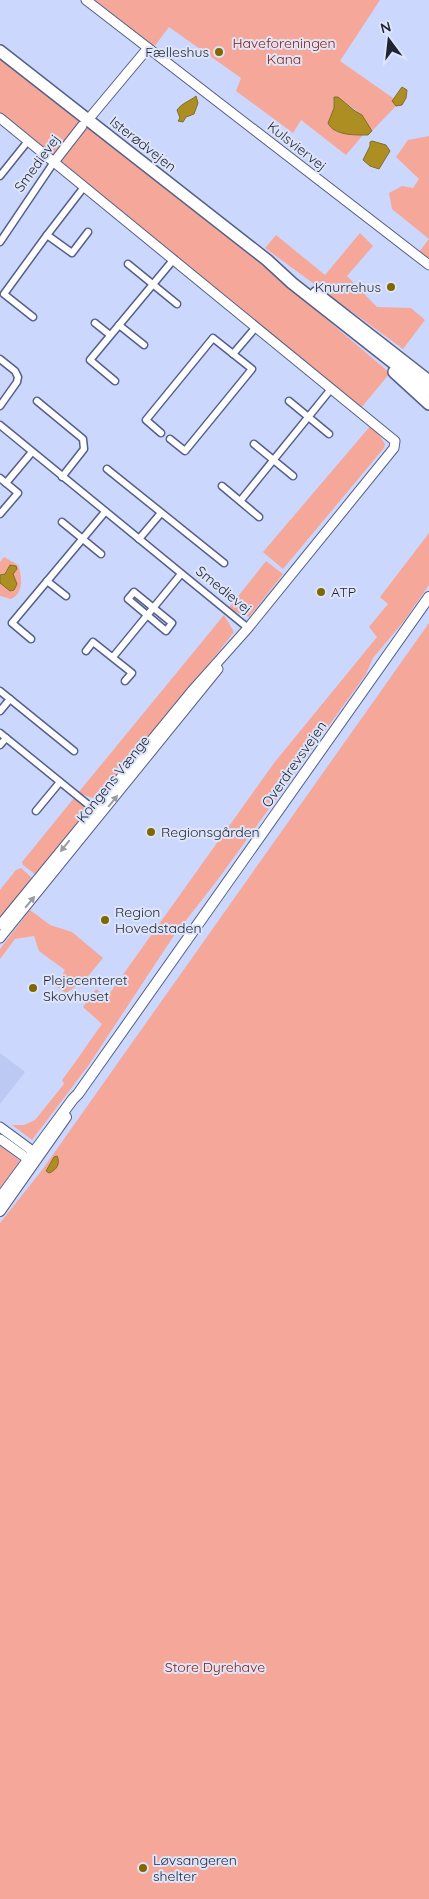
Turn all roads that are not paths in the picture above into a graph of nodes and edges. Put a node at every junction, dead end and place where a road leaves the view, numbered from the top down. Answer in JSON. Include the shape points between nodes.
{"nodes":[{"id":1,"x":86,"y":0,"type":"edge"},
{"id":2,"x":148,"y":48,"type":"junction"},
{"id":3,"x":0,"y":51,"type":"edge"},
{"id":4,"x":92,"y":115,"type":"dead end"},
{"id":5,"x":0,"y":118,"type":"edge"},
{"id":6,"x":82,"y":126,"type":"dead end"},
{"id":7,"x":28,"y":141,"type":"junction"},
{"id":8,"x":54,"y":162,"type":"junction"},
{"id":9,"x":0,"y":176,"type":"edge"},
{"id":10,"x":84,"y":187,"type":"junction"},
{"id":11,"x":88,"y":232,"type":"dead end"},
{"id":12,"x":47,"y":235,"type":"junction"},
{"id":13,"x":0,"y":242,"type":"edge"},
{"id":14,"x":174,"y":259,"type":"junction"},
{"id":15,"x":128,"y":264,"type":"dead end"},
{"id":16,"x":429,"y":265,"type":"edge"},
{"id":17,"x":152,"y":284,"type":"junction"},
{"id":18,"x":177,"y":304,"type":"dead end"},
{"id":19,"x":33,"y":317,"type":"dead end"},
{"id":20,"x":95,"y":323,"type":"dead end"},
{"id":21,"x":119,"y":325,"type":"junction"},
{"id":22,"x":256,"y":327,"type":"junction"},
{"id":23,"x":358,"y":331,"type":"junction"},
{"id":24,"x":110,"y":335,"type":"junction"},
{"id":25,"x":144,"y":345,"type":"dead end"},
{"id":26,"x":233,"y":354,"type":"junction"},
{"id":27,"x":0,"y":359,"type":"edge"},
{"id":28,"x":429,"y":371,"type":"edge"},
{"id":29,"x":115,"y":381,"type":"dead end"},
{"id":30,"x":429,"y":381,"type":"edge"},
{"id":31,"x":331,"y":388,"type":"junction"},
{"id":32,"x":429,"y":391,"type":"edge"},
{"id":33,"x":289,"y":401,"type":"dead end"},
{"id":34,"x":37,"y":402,"type":"dead end"},
{"id":35,"x":429,"y":404,"type":"edge"},
{"id":36,"x":0,"y":406,"type":"edge"},
{"id":37,"x":309,"y":417,"type":"junction"},
{"id":38,"x":0,"y":425,"type":"edge"},
{"id":39,"x":161,"y":433,"type":"dead end"},
{"id":40,"x":329,"y":434,"type":"dead end"},
{"id":41,"x":170,"y":439,"type":"dead end"},
{"id":42,"x":254,"y":444,"type":"dead end"},
{"id":43,"x":32,"y":452,"type":"junction"},
{"id":44,"x":274,"y":459,"type":"junction"},
{"id":45,"x":107,"y":469,"type":"dead end"},
{"id":46,"x":293,"y":476,"type":"dead end"},
{"id":47,"x":62,"y":477,"type":"junction"},
{"id":48,"x":3,"y":480,"type":"edge"},
{"id":49,"x":222,"y":486,"type":"dead end"},
{"id":50,"x":241,"y":500,"type":"junction"},
{"id":51,"x":106,"y":512,"type":"junction"},
{"id":52,"x":161,"y":513,"type":"junction"},
{"id":53,"x":0,"y":514,"type":"edge"},
{"id":54,"x":259,"y":517,"type":"dead end"},
{"id":55,"x":62,"y":522,"type":"dead end"},
{"id":56,"x":83,"y":539,"type":"junction"},
{"id":57,"x":139,"y":539,"type":"junction"},
{"id":58,"x":101,"y":554,"type":"dead end"},
{"id":59,"x":224,"y":563,"type":"dead end"},
{"id":60,"x":182,"y":574,"type":"junction"},
{"id":61,"x":47,"y":581,"type":"junction"},
{"id":62,"x":66,"y":596,"type":"dead end"},
{"id":63,"x":429,"y":597,"type":"edge"},
{"id":64,"x":153,"y":608,"type":"junction"},
{"id":65,"x":147,"y":615,"type":"junction"},
{"id":66,"x":245,"y":631,"type":"junction"},
{"id":67,"x":31,"y":639,"type":"dead end"},
{"id":68,"x":86,"y":651,"type":"dead end"},
{"id":69,"x":113,"y":657,"type":"junction"},
{"id":70,"x":125,"y":681,"type":"dead end"},
{"id":71,"x":0,"y":691,"type":"edge"},
{"id":72,"x":10,"y":699,"type":"junction"},
{"id":73,"x":0,"y":711,"type":"edge"},
{"id":74,"x":0,"y":733,"type":"edge"},
{"id":75,"x":6,"y":738,"type":"junction"},
{"id":76,"x":0,"y":745,"type":"edge"},
{"id":77,"x":74,"y":751,"type":"dead end"},
{"id":78,"x":60,"y":782,"type":"junction"},
{"id":79,"x":36,"y":811,"type":"dead end"},
{"id":80,"x":98,"y":812,"type":"junction"},
{"id":81,"x":0,"y":925,"type":"edge"},
{"id":82,"x":0,"y":938,"type":"edge"},
{"id":83,"x":0,"y":1128,"type":"edge"},
{"id":84,"x":0,"y":1139,"type":"edge"},
{"id":85,"x":34,"y":1158,"type":"junction"},
{"id":86,"x":0,"y":1198,"type":"edge"},
{"id":87,"x":0,"y":1211,"type":"edge"}],
"edges":[{"from":1,"to":2,"type":"street","name":"Kulsviervej"},
{"from":2,"to":4,"type":"street"},
{"from":2,"to":16,"type":"street","name":"Kulsviervej"},
{"from":3,"to":23,"type":"highway","name":"Isterødvejen","via":[[267,260],[298,279]]},
{"from":5,"to":7,"type":"street","name":"Kongens Vænge"},
{"from":6,"to":8,"type":"street","name":"Smedievej"},
{"from":7,"to":8,"type":"street","name":"Kongens Vænge"},
{"from":7,"to":9,"type":"street"},
{"from":8,"to":10,"type":"street","name":"Kongens Vænge"},
{"from":8,"to":13,"type":"street","name":"Smedievej"},
{"from":10,"to":12,"type":"street"},
{"from":10,"to":14,"type":"street","name":"Kongens Vænge"},
{"from":11,"to":12,"type":"street","via":[[72,253]]},
{"from":12,"to":19,"type":"street","via":[[4,294]]},
{"from":14,"to":17,"type":"street"},
{"from":14,"to":22,"type":"street","name":"Kongens Vænge"},
{"from":15,"to":17,"type":"street"},
{"from":17,"to":18,"type":"street"},
{"from":17,"to":21,"type":"street"},
{"from":20,"to":24,"type":"street"},
{"from":21,"to":24,"type":"street"},
{"from":21,"to":25,"type":"street"},
{"from":22,"to":26,"type":"street"},
{"from":22,"to":31,"type":"street","name":"Kongens Vænge"},
{"from":23,"to":28,"type":"highway","via":[[385,340]]},
{"from":23,"to":30,"type":"highway","name":"Isterødvejen"},
{"from":23,"to":32,"type":"highway","name":"Isterødvejen"},
{"from":23,"to":35,"type":"highway","via":[[362,343]]},
{"from":24,"to":29,"type":"street","via":[[90,360]]},
{"from":26,"to":39,"type":"street","via":[[213,338],[146,420]]},
{"from":26,"to":41,"type":"street","via":[[252,369],[185,451]]},
{"from":27,"to":36,"type":"street","via":[[18,377]]},
{"from":31,"to":37,"type":"street"},
{"from":31,"to":66,"type":"street","name":"Kongens Vænge","via":[[389,435],[395,441],[394,448]]},
{"from":33,"to":37,"type":"street"},
{"from":34,"to":47,"type":"street","via":[[83,438],[84,449]]},
{"from":37,"to":40,"type":"street"},
{"from":37,"to":44,"type":"street"},
{"from":38,"to":43,"type":"street","name":"Smedievej"},
{"from":42,"to":44,"type":"street"},
{"from":43,"to":47,"type":"street","name":"Smedievej"},
{"from":43,"to":48,"type":"street"},
{"from":44,"to":46,"type":"street"},
{"from":44,"to":50,"type":"street"},
{"from":45,"to":52,"type":"street","name":"Smedievej"},
{"from":47,"to":51,"type":"street","name":"Smedievej"},
{"from":48,"to":53,"type":"street","via":[[18,493]]},
{"from":49,"to":50,"type":"street"},
{"from":50,"to":54,"type":"street"},
{"from":51,"to":56,"type":"street"},
{"from":51,"to":57,"type":"street","name":"Smedievej"},
{"from":52,"to":57,"type":"street"},
{"from":52,"to":59,"type":"street","name":"Smedievej"},
{"from":55,"to":56,"type":"street"},
{"from":56,"to":58,"type":"street"},
{"from":56,"to":61,"type":"street"},
{"from":57,"to":60,"type":"street","name":"Smedievej"},
{"from":60,"to":64,"type":"street","name":"Smedievej"},
{"from":60,"to":66,"type":"street","name":"Smedievej"},
{"from":61,"to":62,"type":"street"},
{"from":61,"to":67,"type":"street","via":[[12,623]]},
{"from":63,"to":85,"type":"main road","name":"Overdrevsvejen","via":[[78,1094],[59,1130]]},
{"from":64,"to":65,"type":"street","name":"Smedievej"},
{"from":64,"to":65,"type":"street","via":[[134,592],[128,599]]},
{"from":64,"to":65,"type":"street","via":[[172,623],[166,631]]},
{"from":65,"to":69,"type":"street","name":"Smedievej"},
{"from":66,"to":80,"type":"street","name":"Kongens Vænge"},
{"from":68,"to":69,"type":"street","via":[[94,642]]},
{"from":69,"to":70,"type":"street","via":[[132,673]]},
{"from":71,"to":72,"type":"street"},
{"from":72,"to":73,"type":"street"},
{"from":72,"to":77,"type":"street"},
{"from":74,"to":75,"type":"street"},
{"from":75,"to":76,"type":"street"},
{"from":75,"to":78,"type":"street"},
{"from":78,"to":79,"type":"street"},
{"from":78,"to":80,"type":"street"},
{"from":80,"to":81,"type":"street","name":"Kongens Vænge","one_way":true},
{"from":82,"to":80,"type":"street","name":"Kongens Vænge","one_way":true},
{"from":83,"to":85,"type":"street"},
{"from":84,"to":85,"type":"street"},
{"from":85,"to":86,"type":"main road","name":"Overdrevsvejen"},
{"from":85,"to":87,"type":"main road","name":"Overdrevsvejen"}]}
